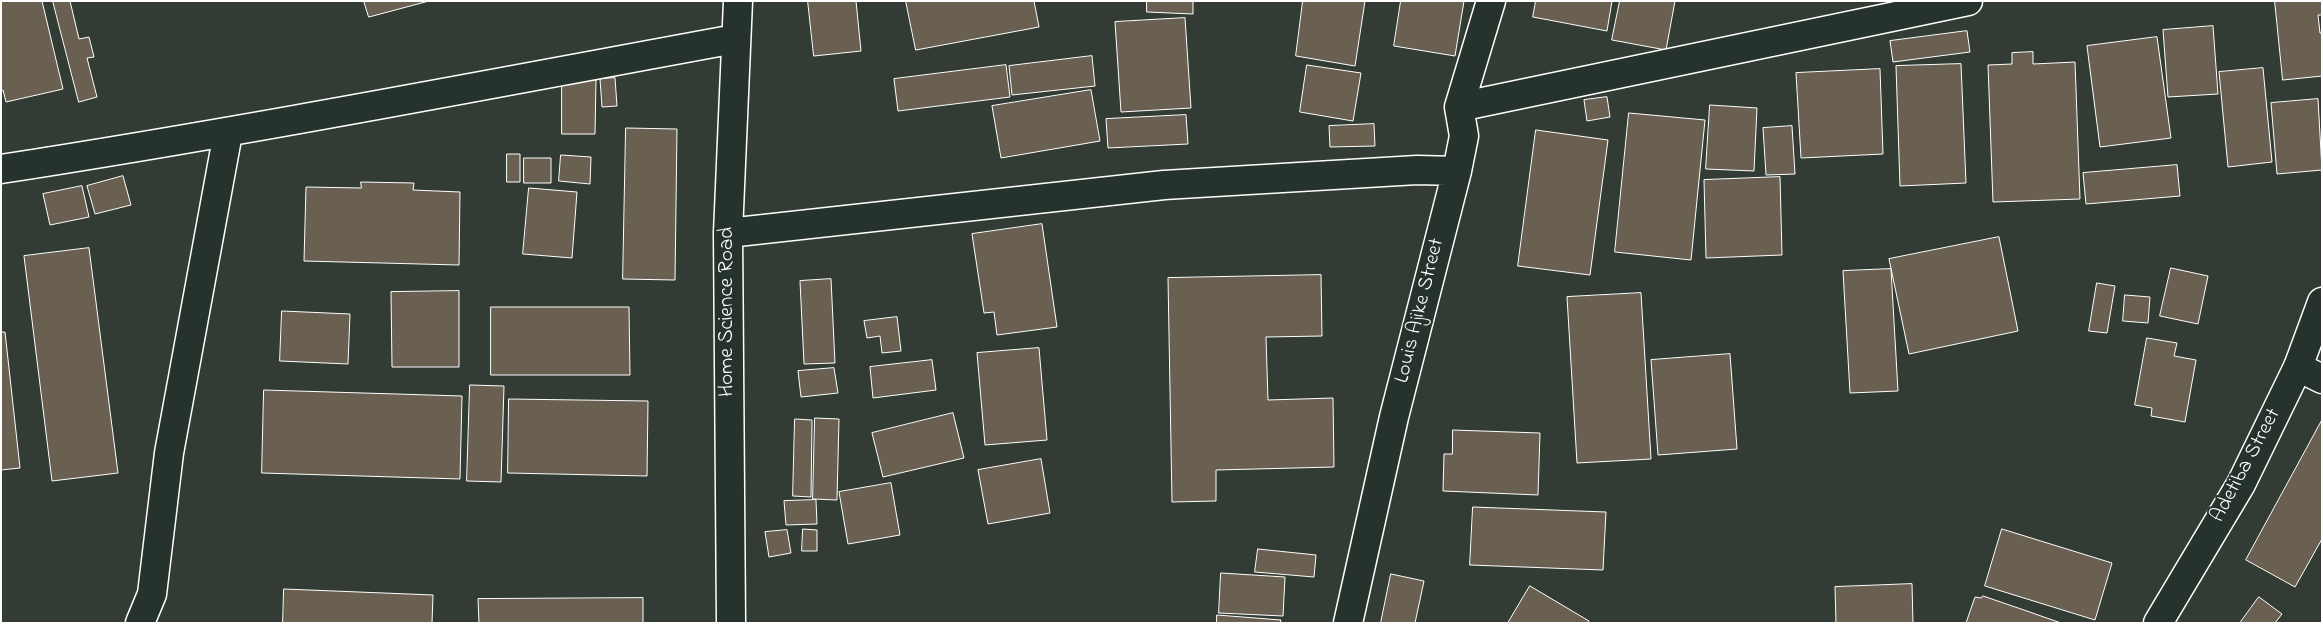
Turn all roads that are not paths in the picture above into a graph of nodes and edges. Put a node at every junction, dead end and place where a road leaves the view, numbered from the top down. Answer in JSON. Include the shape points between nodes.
{"nodes":[{"id":1,"x":738,"y":1,"type":"edge"},
{"id":2,"x":1491,"y":1,"type":"edge"},
{"id":3,"x":1968,"y":1,"type":"edge"},
{"id":4,"x":735,"y":39,"type":"junction"},
{"id":5,"x":1459,"y":107,"type":"junction"},
{"id":6,"x":228,"y":133,"type":"junction"},
{"id":7,"x":1,"y":169,"type":"edge"},
{"id":8,"x":1457,"y":170,"type":"junction"},
{"id":9,"x":728,"y":234,"type":"junction"},
{"id":10,"x":2322,"y":302,"type":"edge"},
{"id":11,"x":2310,"y":373,"type":"edge"},
{"id":12,"x":140,"y":623,"type":"edge"},
{"id":13,"x":731,"y":623,"type":"edge"},
{"id":14,"x":1348,"y":623,"type":"edge"},
{"id":15,"x":2158,"y":623,"type":"edge"}],
"edges":[{"from":1,"to":4,"type":"street","name":"Home Science Road"},
{"from":2,"to":5,"type":"street","name":"Louis Ajike Street"},
{"from":3,"to":5,"type":"street"},
{"from":4,"to":6,"type":"street"},
{"from":4,"to":9,"type":"street","name":"Home Science Road"},
{"from":5,"to":8,"type":"street","name":"Louis Ajike Street","via":[[1464,136]]},
{"from":6,"to":7,"type":"street"},
{"from":6,"to":12,"type":"street","via":[[169,452],[152,594]]},
{"from":8,"to":9,"type":"street","via":[[1164,185]]},
{"from":8,"to":14,"type":"street","name":"Louis Ajike Street","via":[[1394,416]]},
{"from":9,"to":13,"type":"street","name":"Home Science Road"},
{"from":10,"to":11,"type":"street","name":"Adetiba Street"},
{"from":11,"to":15,"type":"street","name":"Adetiba Street"}]}
